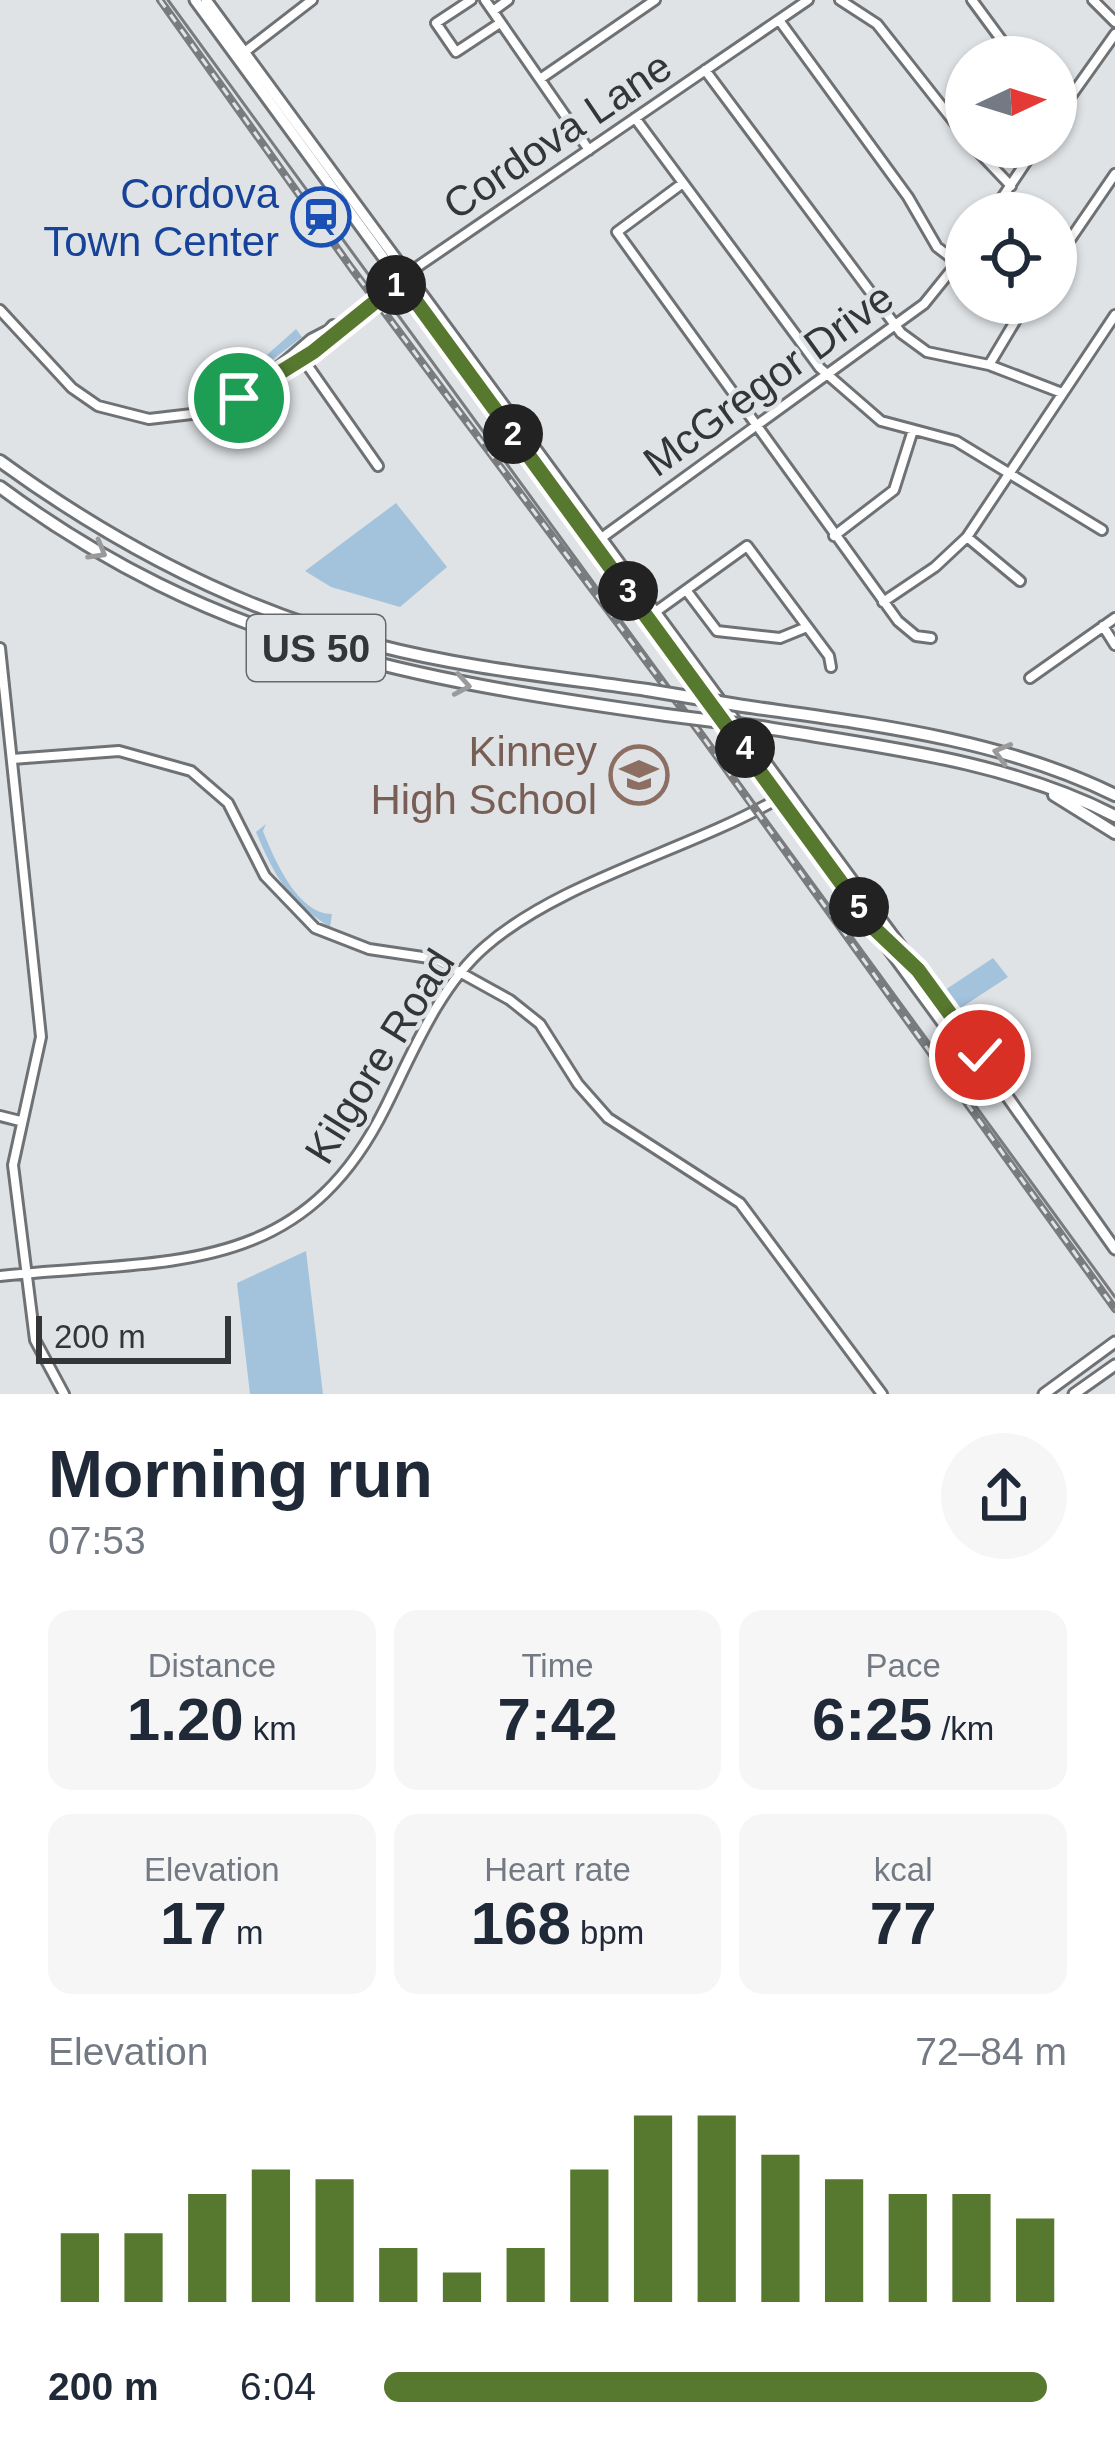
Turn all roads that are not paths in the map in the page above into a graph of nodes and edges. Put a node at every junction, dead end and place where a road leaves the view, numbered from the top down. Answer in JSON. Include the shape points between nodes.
{"nodes":[{"id":1,"x":195,"y":0,"type":"edge"},
{"id":2,"x":206,"y":0,"type":"edge"},
{"id":3,"x":312,"y":0,"type":"edge"},
{"id":4,"x":471,"y":0,"type":"edge"},
{"id":5,"x":485,"y":0,"type":"edge"},
{"id":6,"x":508,"y":0,"type":"edge"},
{"id":7,"x":656,"y":0,"type":"edge"},
{"id":8,"x":808,"y":0,"type":"edge"},
{"id":9,"x":840,"y":0,"type":"edge"},
{"id":10,"x":972,"y":0,"type":"edge"},
{"id":11,"x":1094,"y":0,"type":"edge"},
{"id":12,"x":493,"y":11,"type":"junction"},
{"id":13,"x":779,"y":20,"type":"junction"},
{"id":14,"x":500,"y":22,"type":"junction"},
{"id":15,"x":1115,"y":22,"type":"edge"},
{"id":16,"x":1115,"y":34,"type":"edge"},
{"id":17,"x":999,"y":36,"type":"edge"},
{"id":18,"x":241,"y":54,"type":"junction"},
{"id":19,"x":706,"y":70,"type":"junction"},
{"id":20,"x":540,"y":79,"type":"junction"},
{"id":21,"x":1077,"y":85,"type":"edge"},
{"id":22,"x":945,"y":110,"type":"edge"},
{"id":23,"x":279,"y":117,"type":"junction"},
{"id":24,"x":635,"y":118,"type":"junction"},
{"id":25,"x":589,"y":150,"type":"junction"},
{"id":26,"x":331,"y":168,"type":"junction"},
{"id":27,"x":994,"y":168,"type":"edge"},
{"id":28,"x":1023,"y":168,"type":"edge"},
{"id":29,"x":1115,"y":174,"type":"edge"},
{"id":30,"x":682,"y":183,"type":"junction"},
{"id":31,"x":1011,"y":186,"type":"junction"},
{"id":32,"x":1007,"y":192,"type":"edge"},
{"id":33,"x":1077,"y":229,"type":"edge"},
{"id":34,"x":945,"y":253,"type":"edge"},
{"id":35,"x":405,"y":278,"type":"junction"},
{"id":36,"x":945,"y":281,"type":"edge"},
{"id":37,"x":0,"y":310,"type":"edge"},
{"id":38,"x":1115,"y":315,"type":"edge"},
{"id":39,"x":338,"y":324,"type":"junction"},
{"id":40,"x":1013,"y":324,"type":"edge"},
{"id":41,"x":893,"y":325,"type":"junction"},
{"id":42,"x":303,"y":359,"type":"junction"},
{"id":43,"x":989,"y":365,"type":"junction"},
{"id":44,"x":271,"y":370,"type":"junction"},
{"id":45,"x":825,"y":374,"type":"junction"},
{"id":46,"x":470,"y":376,"type":"junction"},
{"id":47,"x":263,"y":381,"type":"junction"},
{"id":48,"x":1062,"y":393,"type":"junction"},
{"id":49,"x":500,"y":399,"type":"junction"},
{"id":50,"x":758,"y":423,"type":"junction"},
{"id":51,"x":913,"y":430,"type":"junction"},
{"id":52,"x":0,"y":461,"type":"edge"},
{"id":53,"x":379,"y":466,"type":"dead end"},
{"id":54,"x":1009,"y":472,"type":"junction"},
{"id":55,"x":0,"y":487,"type":"edge"},
{"id":56,"x":1102,"y":530,"type":"dead end"},
{"id":57,"x":834,"y":536,"type":"junction"},
{"id":58,"x":967,"y":537,"type":"junction"},
{"id":59,"x":598,"y":540,"type":"junction"},
{"id":60,"x":1020,"y":581,"type":"dead end"},
{"id":61,"x":686,"y":590,"type":"junction"},
{"id":62,"x":883,"y":602,"type":"junction"},
{"id":63,"x":652,"y":615,"type":"junction"},
{"id":64,"x":1115,"y":618,"type":"edge"},
{"id":65,"x":1102,"y":626,"type":"junction"},
{"id":66,"x":807,"y":627,"type":"junction"},
{"id":67,"x":931,"y":638,"type":"dead end"},
{"id":68,"x":1115,"y":645,"type":"edge"},
{"id":69,"x":0,"y":648,"type":"edge"},
{"id":70,"x":831,"y":667,"type":"dead end"},
{"id":71,"x":1030,"y":678,"type":"dead end"},
{"id":72,"x":12,"y":759,"type":"junction"},
{"id":73,"x":1042,"y":786,"type":"junction"},
{"id":74,"x":1114,"y":794,"type":"edge"},
{"id":75,"x":783,"y":795,"type":"junction"},
{"id":76,"x":1115,"y":816,"type":"edge"},
{"id":77,"x":1115,"y":833,"type":"edge"},
{"id":78,"x":886,"y":943,"type":"junction"},
{"id":79,"x":910,"y":963,"type":"junction"},
{"id":80,"x":463,"y":971,"type":"junction"},
{"id":81,"x":980,"y":1065,"type":"junction"},
{"id":82,"x":0,"y":1116,"type":"edge"},
{"id":83,"x":20,"y":1121,"type":"junction"},
{"id":84,"x":1115,"y":1249,"type":"edge"},
{"id":85,"x":26,"y":1273,"type":"junction"},
{"id":86,"x":0,"y":1276,"type":"edge"},
{"id":87,"x":1115,"y":1342,"type":"edge"},
{"id":88,"x":1114,"y":1366,"type":"edge"},
{"id":89,"x":64,"y":1394,"type":"edge"},
{"id":90,"x":882,"y":1394,"type":"edge"},
{"id":91,"x":1044,"y":1394,"type":"edge"},
{"id":92,"x":1074,"y":1394,"type":"edge"}],
"edges":[{"from":1,"to":18,"type":"main road"},
{"from":2,"to":18,"type":"main road"},
{"from":3,"to":18,"type":"street"},
{"from":4,"to":14,"type":"street","via":[[436,23],[456,52]]},
{"from":5,"to":12,"type":"street"},
{"from":6,"to":12,"type":"street"},
{"from":7,"to":20,"type":"street"},
{"from":8,"to":13,"type":"street","name":"Cordova Lane"},
{"from":9,"to":22,"type":"street","via":[[877,24]]},
{"from":10,"to":17,"type":"street"},
{"from":11,"to":15,"type":"street"},
{"from":12,"to":14,"type":"street"},
{"from":13,"to":19,"type":"street","name":"Cordova Lane"},
{"from":13,"to":34,"type":"street"},
{"from":14,"to":20,"type":"street"},
{"from":16,"to":21,"type":"street"},
{"from":18,"to":23,"type":"main road"},
{"from":18,"to":26,"type":"main road"},
{"from":19,"to":24,"type":"street","name":"Cordova Lane"},
{"from":19,"to":41,"type":"street"},
{"from":20,"to":25,"type":"street"},
{"from":23,"to":26,"type":"main road"},
{"from":23,"to":35,"type":"main road"},
{"from":24,"to":25,"type":"street","name":"Cordova Lane"},
{"from":24,"to":30,"type":"street"},
{"from":25,"to":35,"type":"street","name":"Cordova Lane"},
{"from":26,"to":35,"type":"main road"},
{"from":27,"to":31,"type":"street"},
{"from":28,"to":31,"type":"street"},
{"from":29,"to":33,"type":"street"},
{"from":30,"to":45,"type":"street"},
{"from":30,"to":50,"type":"street","via":[[617,232]]},
{"from":31,"to":32,"type":"street"},
{"from":35,"to":39,"type":"street","name":"Cordova Lane"},
{"from":35,"to":46,"type":"main road"},
{"from":35,"to":49,"type":"main road"},
{"from":36,"to":41,"type":"street","name":"McGregor Drive"},
{"from":37,"to":47,"type":"street","via":[[72,388],[124,416],[209,412]]},
{"from":38,"to":48,"type":"street"},
{"from":39,"to":42,"type":"street"},
{"from":39,"to":44,"type":"street"},
{"from":40,"to":43,"type":"street"},
{"from":41,"to":43,"type":"street","via":[[928,352]]},
{"from":41,"to":45,"type":"street","name":"McGregor Drive"},
{"from":42,"to":44,"type":"street"},
{"from":42,"to":47,"type":"street"},
{"from":42,"to":53,"type":"street"},
{"from":43,"to":48,"type":"street"},
{"from":44,"to":47,"type":"street"},
{"from":45,"to":50,"type":"street","name":"McGregor Drive"},
{"from":45,"to":51,"type":"street","via":[[868,413]]},
{"from":46,"to":49,"type":"main road"},
{"from":46,"to":59,"type":"main road"},
{"from":48,"to":54,"type":"street"},
{"from":49,"to":59,"type":"main road"},
{"from":50,"to":57,"type":"street"},
{"from":50,"to":59,"type":"street","name":"McGregor Drive"},
{"from":51,"to":54,"type":"street","via":[[956,441]]},
{"from":51,"to":57,"type":"street","via":[[894,490]]},
{"from":74,"to":52,"type":"highway","number":"US 50","one_way":true,"bridge":true,"via":[[986,748],[446,661],[306,624],[172,569]]},
{"from":54,"to":56,"type":"street"},
{"from":54,"to":58,"type":"street"},
{"from":55,"to":73,"type":"highway","number":"US 50","one_way":true,"bridge":true,"via":[[162,586],[301,644],[459,686],[938,756]]},
{"from":57,"to":62,"type":"street"},
{"from":58,"to":60,"type":"street"},
{"from":58,"to":62,"type":"street"},
{"from":59,"to":63,"type":"main road"},
{"from":61,"to":63,"type":"street"},
{"from":61,"to":66,"type":"street","via":[[717,631],[780,638]]},
{"from":61,"to":66,"type":"street","via":[[747,546]]},
{"from":62,"to":67,"type":"street","via":[[908,631]]},
{"from":63,"to":75,"type":"main road"},
{"from":64,"to":65,"type":"street"},
{"from":65,"to":68,"type":"street"},
{"from":65,"to":71,"type":"street"},
{"from":66,"to":70,"type":"street"},
{"from":69,"to":72,"type":"street"},
{"from":72,"to":80,"type":"street","via":[[119,751],[191,771],[228,803],[265,876],[315,928]]},
{"from":72,"to":83,"type":"street","via":[[41,1037]]},
{"from":73,"to":76,"type":"highway","number":"US 50"},
{"from":73,"to":77,"type":"highway"},
{"from":75,"to":78,"type":"main road"},
{"from":75,"to":79,"type":"main road"},
{"from":75,"to":80,"type":"street","name":"Kilgore Road","via":[[522,919]]},
{"from":78,"to":79,"type":"main road"},
{"from":78,"to":81,"type":"main road"},
{"from":79,"to":81,"type":"main road"},
{"from":80,"to":85,"type":"street","name":"Kilgore Road","via":[[367,1143],[309,1210],[224,1251]]},
{"from":80,"to":90,"type":"street","via":[[540,1024],[608,1118],[734,1196]]},
{"from":81,"to":84,"type":"main road"},
{"from":82,"to":83,"type":"street"},
{"from":83,"to":85,"type":"street","via":[[13,1166]]},
{"from":85,"to":86,"type":"street","name":"Kilgore Road"},
{"from":85,"to":89,"type":"street","via":[[34,1340]]},
{"from":87,"to":91,"type":"main road"},
{"from":88,"to":92,"type":"main road"}]}
